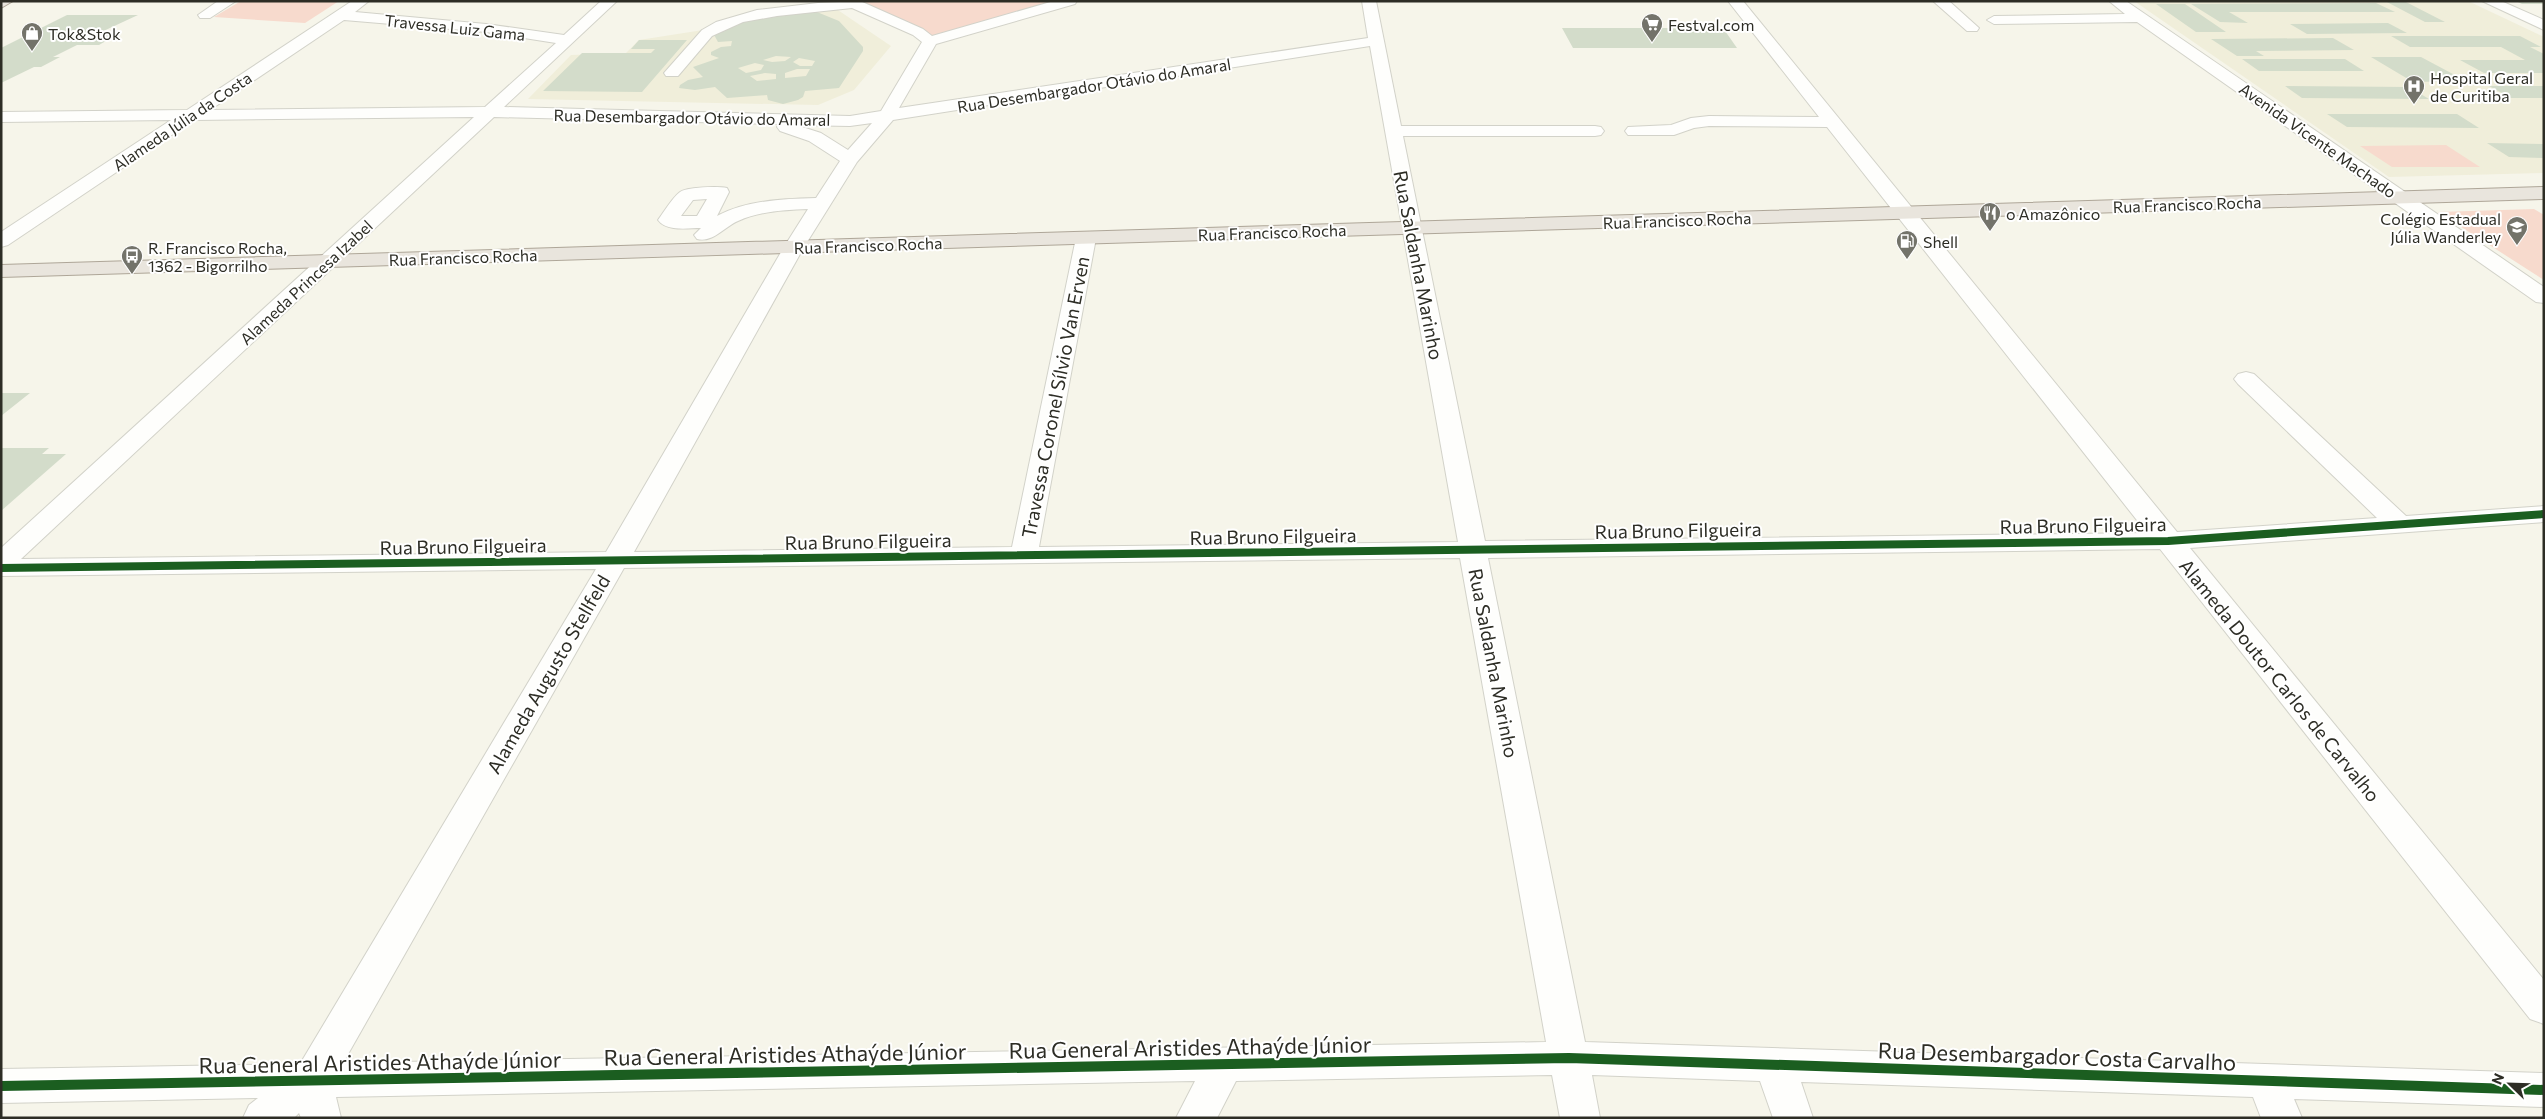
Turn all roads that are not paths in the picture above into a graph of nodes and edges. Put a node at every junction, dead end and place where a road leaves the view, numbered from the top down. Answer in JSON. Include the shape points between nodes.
{"nodes":[{"id":1,"x":6,"y":1,"type":"edge"},
{"id":2,"x":229,"y":1,"type":"edge"},
{"id":3,"x":362,"y":1,"type":"edge"},
{"id":4,"x":610,"y":1,"type":"edge"},
{"id":5,"x":1070,"y":1,"type":"edge"},
{"id":6,"x":1369,"y":1,"type":"edge"},
{"id":7,"x":1735,"y":1,"type":"edge"},
{"id":8,"x":1940,"y":1,"type":"edge"},
{"id":9,"x":2116,"y":1,"type":"edge"},
{"id":10,"x":2489,"y":1,"type":"edge"},
{"id":11,"x":850,"y":3,"type":"edge"},
{"id":12,"x":1,"y":4,"type":"edge"},
{"id":13,"x":205,"y":15,"type":"dead end"},
{"id":14,"x":341,"y":15,"type":"junction"},
{"id":15,"x":2141,"y":18,"type":"junction"},
{"id":16,"x":1994,"y":20,"type":"dead end"},
{"id":17,"x":2544,"y":26,"type":"edge"},
{"id":18,"x":1972,"y":28,"type":"dead end"},
{"id":19,"x":568,"y":40,"type":"junction"},
{"id":20,"x":930,"y":41,"type":"junction"},
{"id":21,"x":1376,"y":41,"type":"junction"},
{"id":22,"x":672,"y":73,"type":"dead end"},
{"id":23,"x":490,"y":112,"type":"junction"},
{"id":24,"x":191,"y":115,"type":"junction"},
{"id":25,"x":1,"y":117,"type":"edge"},
{"id":26,"x":886,"y":117,"type":"junction"},
{"id":27,"x":761,"y":119,"type":"junction"},
{"id":28,"x":1832,"y":122,"type":"junction"},
{"id":29,"x":1393,"y":131,"type":"junction"},
{"id":30,"x":1634,"y":131,"type":"dead end"},
{"id":31,"x":1595,"y":132,"type":"dead end"},
{"id":32,"x":850,"y":158,"type":"junction"},
{"id":33,"x":2544,"y":193,"type":"edge"},
{"id":34,"x":2400,"y":198,"type":"junction"},
{"id":35,"x":821,"y":203,"type":"junction"},
{"id":36,"x":1905,"y":213,"type":"junction"},
{"id":37,"x":1412,"y":228,"type":"junction"},
{"id":38,"x":1086,"y":238,"type":"junction"},
{"id":39,"x":1,"y":241,"type":"edge"},
{"id":40,"x":794,"y":247,"type":"junction"},
{"id":41,"x":693,"y":250,"type":"junction"},
{"id":42,"x":329,"y":261,"type":"junction"},
{"id":43,"x":1,"y":271,"type":"edge"},
{"id":44,"x":2544,"y":297,"type":"edge"},
{"id":45,"x":2246,"y":379,"type":"dead end"},
{"id":46,"x":2544,"y":514,"type":"edge"},
{"id":47,"x":2401,"y":526,"type":"junction"},
{"id":48,"x":2168,"y":540,"type":"junction"},
{"id":49,"x":1472,"y":549,"type":"junction"},
{"id":50,"x":1024,"y":555,"type":"junction"},
{"id":51,"x":615,"y":560,"type":"junction"},
{"id":52,"x":1,"y":563,"type":"edge"},
{"id":53,"x":1,"y":568,"type":"edge"},
{"id":54,"x":2544,"y":1008,"type":"edge"},
{"id":55,"x":1569,"y":1058,"type":"junction"},
{"id":56,"x":1225,"y":1064,"type":"junction"},
{"id":57,"x":1775,"y":1065,"type":"junction"},
{"id":58,"x":312,"y":1080,"type":"junction"},
{"id":59,"x":2266,"y":1080,"type":"junction"},
{"id":60,"x":1,"y":1086,"type":"edge"},
{"id":61,"x":2544,"y":1090,"type":"edge"},
{"id":62,"x":263,"y":1118,"type":"edge"},
{"id":63,"x":322,"y":1118,"type":"edge"},
{"id":64,"x":1196,"y":1118,"type":"edge"},
{"id":65,"x":1580,"y":1118,"type":"edge"},
{"id":66,"x":1793,"y":1118,"type":"edge"},
{"id":67,"x":2282,"y":1118,"type":"edge"}],
"edges":[{"from":1,"to":12,"type":"main road"},
{"from":2,"to":13,"type":"street"},
{"from":3,"to":14,"type":"street","name":"Alameda Júlia da Costa"},
{"from":4,"to":19,"type":"street","name":"Alameda Princesa Izabel"},
{"from":5,"to":20,"type":"street"},
{"from":6,"to":21,"type":"street","name":"Rua Saldanha Marinho"},
{"from":7,"to":28,"type":"street","name":"Alameda Doutor Carlos de Carvalho"},
{"from":8,"to":18,"type":"street"},
{"from":9,"to":15,"type":"street","name":"Avenida Vicente Machado"},
{"from":10,"to":17,"type":"street"},
{"from":11,"to":20,"type":"street","via":[[918,32]]},
{"from":11,"to":22,"type":"street","via":[[747,16],[722,24],[706,33]]},
{"from":14,"to":19,"type":"street","name":"Travessa Luiz Gama","via":[[486,28]]},
{"from":14,"to":24,"type":"street","name":"Alameda Júlia da Costa"},
{"from":15,"to":16,"type":"street"},
{"from":15,"to":34,"type":"street","name":"Avenida Vicente Machado"},
{"from":19,"to":23,"type":"street","name":"Alameda Princesa Izabel"},
{"from":20,"to":26,"type":"street","name":"Alameda Augusto Stellfeld"},
{"from":21,"to":26,"type":"street","name":"Rua Desembargador Otávio do Amaral"},
{"from":21,"to":29,"type":"street","name":"Rua Saldanha Marinho"},
{"from":23,"to":24,"type":"street","name":"Rua Desembargador Otávio do Amaral"},
{"from":23,"to":27,"type":"street","name":"Rua Desembargador Otávio do Amaral"},
{"from":23,"to":42,"type":"street","name":"Alameda Princesa Izabel"},
{"from":24,"to":25,"type":"street","name":"Rua Desembargador Otávio do Amaral"},
{"from":24,"to":39,"type":"street","name":"Alameda Júlia da Costa"},
{"from":26,"to":27,"type":"street","name":"Rua Desembargador Otávio do Amaral","via":[[850,121]]},
{"from":26,"to":32,"type":"street","name":"Alameda Augusto Stellfeld"},
{"from":27,"to":32,"type":"street","via":[[815,137]]},
{"from":28,"to":30,"type":"street","via":[[1709,121],[1691,123],[1674,130]]},
{"from":28,"to":36,"type":"street","name":"Alameda Doutor Carlos de Carvalho"},
{"from":29,"to":31,"type":"street"},
{"from":29,"to":37,"type":"street","name":"Rua Saldanha Marinho"},
{"from":32,"to":35,"type":"street","name":"Alameda Augusto Stellfeld"},
{"from":33,"to":34,"type":"main road","name":"Rua Francisco Rocha"},
{"from":34,"to":36,"type":"main road","name":"Rua Francisco Rocha"},
{"from":34,"to":44,"type":"street","name":"Avenida Vicente Machado"},
{"from":35,"to":40,"type":"street","name":"Alameda Augusto Stellfeld"},
{"from":35,"to":41,"type":"street","via":[[783,204],[711,216]]},
{"from":36,"to":37,"type":"main road","name":"Rua Francisco Rocha"},
{"from":36,"to":48,"type":"street","name":"Alameda Doutor Carlos de Carvalho"},
{"from":37,"to":38,"type":"main road","name":"Rua Francisco Rocha"},
{"from":37,"to":49,"type":"street","name":"Rua Saldanha Marinho"},
{"from":38,"to":40,"type":"main road","name":"Rua Francisco Rocha"},
{"from":38,"to":50,"type":"street","name":"Travessa Coronel Sílvio Van Erven"},
{"from":40,"to":41,"type":"main road","name":"Rua Francisco Rocha"},
{"from":40,"to":51,"type":"street","name":"Alameda Augusto Stellfeld"},
{"from":41,"to":42,"type":"main road","name":"Rua Francisco Rocha"},
{"from":42,"to":43,"type":"main road","name":"Rua Francisco Rocha"},
{"from":42,"to":52,"type":"street","name":"Alameda Princesa Izabel"},
{"from":45,"to":47,"type":"street"},
{"from":46,"to":47,"type":"street","name":"Rua Bruno Filgueira"},
{"from":47,"to":48,"type":"street","name":"Rua Bruno Filgueira"},
{"from":48,"to":49,"type":"street","name":"Rua Bruno Filgueira"},
{"from":48,"to":54,"type":"street","name":"Alameda Doutor Carlos de Carvalho"},
{"from":49,"to":50,"type":"street","name":"Rua Bruno Filgueira"},
{"from":49,"to":55,"type":"street","name":"Rua Saldanha Marinho"},
{"from":50,"to":51,"type":"street","name":"Rua Bruno Filgueira"},
{"from":51,"to":53,"type":"street","name":"Rua Bruno Filgueira"},
{"from":51,"to":58,"type":"street","name":"Alameda Augusto Stellfeld"},
{"from":55,"to":56,"type":"street","name":"Rua General Aristides Athaýde Júnior"},
{"from":55,"to":57,"type":"street","name":"Rua Desembargador Costa Carvalho"},
{"from":55,"to":65,"type":"street","name":"Rua Saldanha Marinho"},
{"from":56,"to":58,"type":"street","name":"Rua General Aristides Athaýde Júnior"},
{"from":56,"to":64,"type":"street"},
{"from":57,"to":59,"type":"street","name":"Rua Desembargador Costa Carvalho"},
{"from":57,"to":66,"type":"street"},
{"from":58,"to":60,"type":"street","name":"Rua General Aristides Athaýde Júnior"},
{"from":58,"to":62,"type":"street"},
{"from":58,"to":63,"type":"street"},
{"from":59,"to":61,"type":"street","name":"Rua Desembargador Costa Carvalho"},
{"from":59,"to":67,"type":"street"}]}
